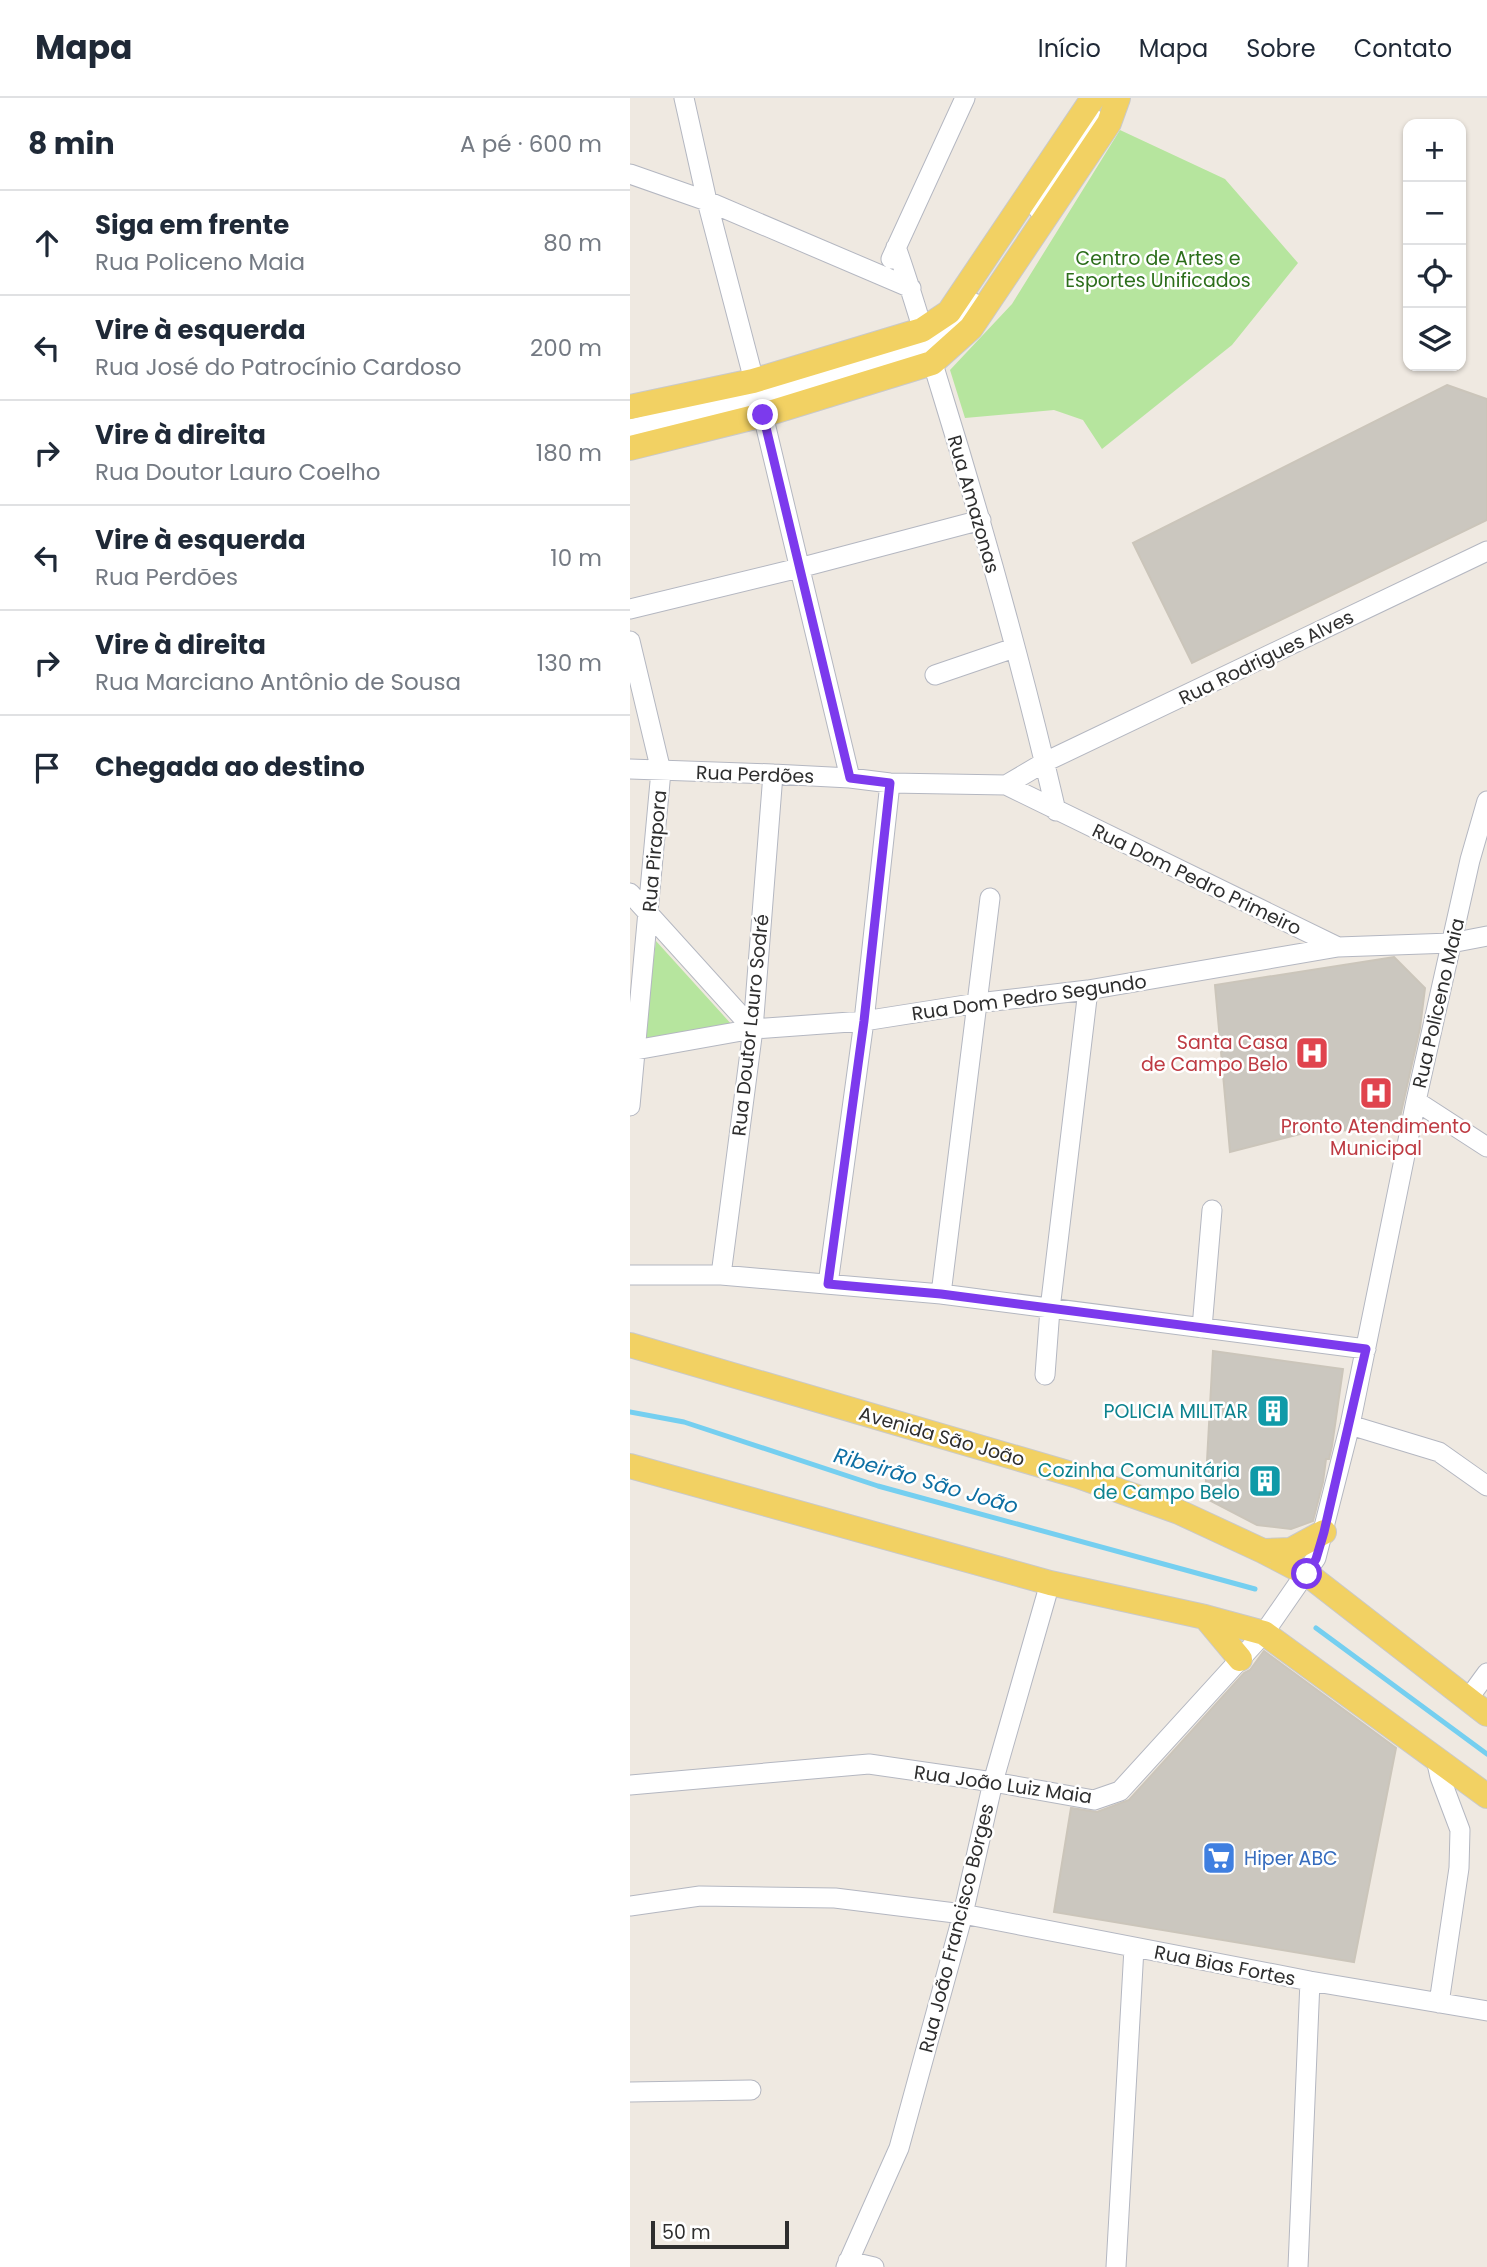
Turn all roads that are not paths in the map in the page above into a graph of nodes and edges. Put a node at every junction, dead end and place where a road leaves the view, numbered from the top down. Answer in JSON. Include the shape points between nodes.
{"nodes":[{"id":1,"x":684,"y":98,"type":"edge"},
{"id":2,"x":965,"y":98,"type":"edge"},
{"id":3,"x":1093,"y":98,"type":"edge"},
{"id":4,"x":1103,"y":98,"type":"edge"},
{"id":5,"x":1118,"y":98,"type":"edge"},
{"id":6,"x":630,"y":174,"type":"edge"},
{"id":7,"x":707,"y":201,"type":"junction"},
{"id":8,"x":896,"y":247,"type":"junction"},
{"id":9,"x":883,"y":276,"type":"junction"},
{"id":10,"x":911,"y":288,"type":"junction"},
{"id":11,"x":927,"y":347,"type":"junction"},
{"id":12,"x":758,"y":397,"type":"junction"},
{"id":13,"x":630,"y":407,"type":"edge"},
{"id":14,"x":630,"y":429,"type":"edge"},
{"id":15,"x":630,"y":448,"type":"edge"},
{"id":16,"x":981,"y":520,"type":"junction"},
{"id":17,"x":1487,"y":551,"type":"edge"},
{"id":18,"x":799,"y":568,"type":"junction"},
{"id":19,"x":630,"y":609,"type":"edge"},
{"id":20,"x":630,"y":641,"type":"edge"},
{"id":21,"x":1014,"y":648,"type":"junction"},
{"id":22,"x":935,"y":675,"type":"dead end"},
{"id":23,"x":1045,"y":762,"type":"junction"},
{"id":24,"x":630,"y":769,"type":"edge"},
{"id":25,"x":661,"y":771,"type":"junction"},
{"id":26,"x":773,"y":774,"type":"junction"},
{"id":27,"x":850,"y":778,"type":"junction"},
{"id":28,"x":890,"y":783,"type":"junction"},
{"id":29,"x":1006,"y":785,"type":"junction"},
{"id":30,"x":1487,"y":801,"type":"edge"},
{"id":31,"x":1056,"y":811,"type":"junction"},
{"id":32,"x":1478,"y":857,"type":"edge"},
{"id":33,"x":630,"y":893,"type":"edge"},
{"id":34,"x":990,"y":898,"type":"dead end"},
{"id":35,"x":648,"y":912,"type":"junction"},
{"id":36,"x":1295,"y":925,"type":"junction"},
{"id":37,"x":1487,"y":936,"type":"edge"},
{"id":38,"x":1451,"y":943,"type":"junction"},
{"id":39,"x":1338,"y":947,"type":"junction"},
{"id":40,"x":1282,"y":956,"type":"junction"},
{"id":41,"x":1088,"y":990,"type":"junction"},
{"id":42,"x":978,"y":1003,"type":"junction"},
{"id":43,"x":864,"y":1021,"type":"junction"},
{"id":44,"x":752,"y":1029,"type":"junction"},
{"id":45,"x":633,"y":1050,"type":"edge"},
{"id":46,"x":1416,"y":1101,"type":"junction"},
{"id":47,"x":630,"y":1106,"type":"edge"},
{"id":48,"x":1487,"y":1147,"type":"edge"},
{"id":49,"x":1212,"y":1210,"type":"dead end"},
{"id":50,"x":630,"y":1275,"type":"edge"},
{"id":51,"x":721,"y":1275,"type":"junction"},
{"id":52,"x":828,"y":1284,"type":"junction"},
{"id":53,"x":941,"y":1294,"type":"junction"},
{"id":54,"x":1050,"y":1309,"type":"junction"},
{"id":55,"x":1202,"y":1328,"type":"junction"},
{"id":56,"x":630,"y":1345,"type":"edge"},
{"id":57,"x":1366,"y":1349,"type":"junction"},
{"id":58,"x":1045,"y":1375,"type":"dead end"},
{"id":59,"x":1350,"y":1425,"type":"junction"},
{"id":60,"x":630,"y":1466,"type":"edge"},
{"id":61,"x":1487,"y":1486,"type":"edge"},
{"id":62,"x":1324,"y":1532,"type":"junction"},
{"id":63,"x":1263,"y":1551,"type":"junction"},
{"id":64,"x":1307,"y":1574,"type":"junction"},
{"id":65,"x":1050,"y":1583,"type":"junction"},
{"id":66,"x":1205,"y":1617,"type":"junction"},
{"id":67,"x":1264,"y":1633,"type":"junction"},
{"id":68,"x":1240,"y":1659,"type":"junction"},
{"id":69,"x":1487,"y":1673,"type":"edge"},
{"id":70,"x":1478,"y":1707,"type":"edge"},
{"id":71,"x":1436,"y":1759,"type":"junction"},
{"id":72,"x":993,"y":1782,"type":"junction"},
{"id":73,"x":630,"y":1784,"type":"edge"},
{"id":74,"x":1487,"y":1796,"type":"edge"},
{"id":75,"x":630,"y":1906,"type":"edge"},
{"id":76,"x":963,"y":1914,"type":"junction"},
{"id":77,"x":1134,"y":1948,"type":"junction"},
{"id":78,"x":1310,"y":1981,"type":"junction"},
{"id":79,"x":1439,"y":2003,"type":"junction"},
{"id":80,"x":1487,"y":2011,"type":"edge"},
{"id":81,"x":751,"y":2090,"type":"dead end"},
{"id":82,"x":630,"y":2092,"type":"edge"},
{"id":83,"x":847,"y":2264,"type":"edge"},
{"id":84,"x":874,"y":2267,"type":"edge"},
{"id":85,"x":1116,"y":2267,"type":"edge"},
{"id":86,"x":1298,"y":2267,"type":"edge"}],
"edges":[{"from":1,"to":7,"type":"street"},
{"from":2,"to":8,"type":"street"},
{"from":3,"to":11,"type":"main road"},
{"from":4,"to":11,"type":"street","via":[[1023,234],[962,319]]},
{"from":5,"to":11,"type":"main road","via":[[1109,123],[971,328]]},
{"from":6,"to":7,"type":"street"},
{"from":7,"to":9,"type":"street"},
{"from":7,"to":12,"type":"street"},
{"from":8,"to":9,"type":"street"},
{"from":8,"to":10,"type":"street","name":"Rua Amazonas"},
{"from":9,"to":10,"type":"street"},
{"from":10,"to":11,"type":"street","name":"Rua Amazonas"},
{"from":11,"to":12,"type":"main road"},
{"from":11,"to":12,"type":"main road"},
{"from":11,"to":16,"type":"street","name":"Rua Amazonas"},
{"from":12,"to":13,"type":"main road"},
{"from":12,"to":14,"type":"street"},
{"from":12,"to":15,"type":"main road"},
{"from":12,"to":18,"type":"street"},
{"from":16,"to":18,"type":"street"},
{"from":16,"to":21,"type":"street","name":"Rua Amazonas"},
{"from":17,"to":23,"type":"street","name":"Rua Rodrigues Alves"},
{"from":18,"to":19,"type":"street"},
{"from":18,"to":27,"type":"street"},
{"from":20,"to":25,"type":"street","name":"Rua Pirapora"},
{"from":21,"to":22,"type":"street"},
{"from":21,"to":23,"type":"street","name":"Rua Amazonas"},
{"from":23,"to":29,"type":"street"},
{"from":23,"to":31,"type":"street"},
{"from":24,"to":25,"type":"street","name":"Rua Perdões"},
{"from":25,"to":26,"type":"street","name":"Rua Perdões"},
{"from":25,"to":35,"type":"street","name":"Rua Pirapora"},
{"from":26,"to":27,"type":"street","name":"Rua Perdões"},
{"from":26,"to":44,"type":"street","name":"Rua Doutor Lauro Sodré"},
{"from":27,"to":28,"type":"street","name":"Rua Perdões"},
{"from":28,"to":29,"type":"street","name":"Rua Perdões"},
{"from":28,"to":43,"type":"street"},
{"from":29,"to":31,"type":"street","name":"Rua Dom Pedro Primeiro"},
{"from":30,"to":32,"type":"street","name":"Rua Policeno Maia"},
{"from":31,"to":36,"type":"street","name":"Rua Dom Pedro Primeiro"},
{"from":32,"to":38,"type":"street","name":"Rua Policeno Maia"},
{"from":33,"to":35,"type":"street"},
{"from":34,"to":42,"type":"street"},
{"from":35,"to":44,"type":"street"},
{"from":35,"to":45,"type":"street","name":"Rua Pirapora"},
{"from":36,"to":39,"type":"street","name":"Rua Dom Pedro Primeiro"},
{"from":36,"to":40,"type":"street","via":[[1285,936]]},
{"from":37,"to":38,"type":"street","name":"Rua Dom Pedro Segundo"},
{"from":38,"to":39,"type":"street","name":"Rua Dom Pedro Segundo"},
{"from":38,"to":46,"type":"street","name":"Rua Policeno Maia"},
{"from":39,"to":40,"type":"street","name":"Rua Dom Pedro Segundo"},
{"from":40,"to":41,"type":"street","name":"Rua Dom Pedro Segundo"},
{"from":41,"to":42,"type":"street","name":"Rua Dom Pedro Segundo"},
{"from":41,"to":54,"type":"street"},
{"from":42,"to":43,"type":"street","name":"Rua Dom Pedro Segundo"},
{"from":42,"to":53,"type":"street"},
{"from":43,"to":44,"type":"street","name":"Rua Dom Pedro Segundo"},
{"from":43,"to":52,"type":"street"},
{"from":44,"to":45,"type":"street","name":"Rua Dom Pedro Segundo"},
{"from":44,"to":51,"type":"street","name":"Rua Doutor Lauro Sodré"},
{"from":45,"to":47,"type":"street","name":"Rua Pirapora"},
{"from":46,"to":48,"type":"street"},
{"from":46,"to":57,"type":"street","name":"Rua Policeno Maia"},
{"from":49,"to":55,"type":"street"},
{"from":50,"to":51,"type":"street"},
{"from":51,"to":52,"type":"street"},
{"from":52,"to":53,"type":"street"},
{"from":53,"to":54,"type":"street"},
{"from":54,"to":55,"type":"street"},
{"from":54,"to":58,"type":"street"},
{"from":55,"to":57,"type":"street"},
{"from":56,"to":63,"type":"main road","name":"Avenida São João","via":[[1078,1476],[1179,1513]]},
{"from":57,"to":59,"type":"street","name":"Rua Policeno Maia"},
{"from":59,"to":61,"type":"street","via":[[1439,1452]]},
{"from":59,"to":62,"type":"street","name":"Rua Policeno Maia"},
{"from":60,"to":65,"type":"main road"},
{"from":62,"to":63,"type":"main road","via":[[1291,1550]]},
{"from":62,"to":64,"type":"street","name":"Rua Policeno Maia"},
{"from":63,"to":64,"type":"main road","name":"Avenida São João"},
{"from":64,"to":67,"type":"street","name":"Rua Policeno Maia"},
{"from":64,"to":70,"type":"main road","name":"Avenida São João"},
{"from":65,"to":66,"type":"main road"},
{"from":65,"to":72,"type":"street","name":"Rua João Francisco Borges"},
{"from":66,"to":67,"type":"main road"},
{"from":66,"to":68,"type":"main road"},
{"from":67,"to":68,"type":"street","name":"Rua João Luiz Maia"},
{"from":67,"to":71,"type":"main road"},
{"from":68,"to":72,"type":"street","name":"Rua João Luiz Maia","via":[[1120,1791],[1094,1800]]},
{"from":69,"to":70,"type":"street"},
{"from":71,"to":74,"type":"main road"},
{"from":71,"to":79,"type":"street","via":[[1460,1830],[1459,1868]]},
{"from":72,"to":73,"type":"street","name":"Rua João Luiz Maia","via":[[869,1764]]},
{"from":72,"to":76,"type":"street","name":"Rua João Francisco Borges"},
{"from":75,"to":76,"type":"street","name":"Rua Bias Fortes","via":[[700,1896],[821,1898]]},
{"from":76,"to":77,"type":"street","name":"Rua Bias Fortes"},
{"from":76,"to":83,"type":"street","name":"Rua João Francisco Borges","via":[[899,2148]]},
{"from":77,"to":78,"type":"street","name":"Rua Bias Fortes"},
{"from":77,"to":85,"type":"street"},
{"from":78,"to":79,"type":"street","name":"Rua Bias Fortes"},
{"from":78,"to":86,"type":"street"},
{"from":79,"to":80,"type":"street","name":"Rua Bias Fortes"},
{"from":81,"to":82,"type":"street"},
{"from":83,"to":84,"type":"street"}]}
